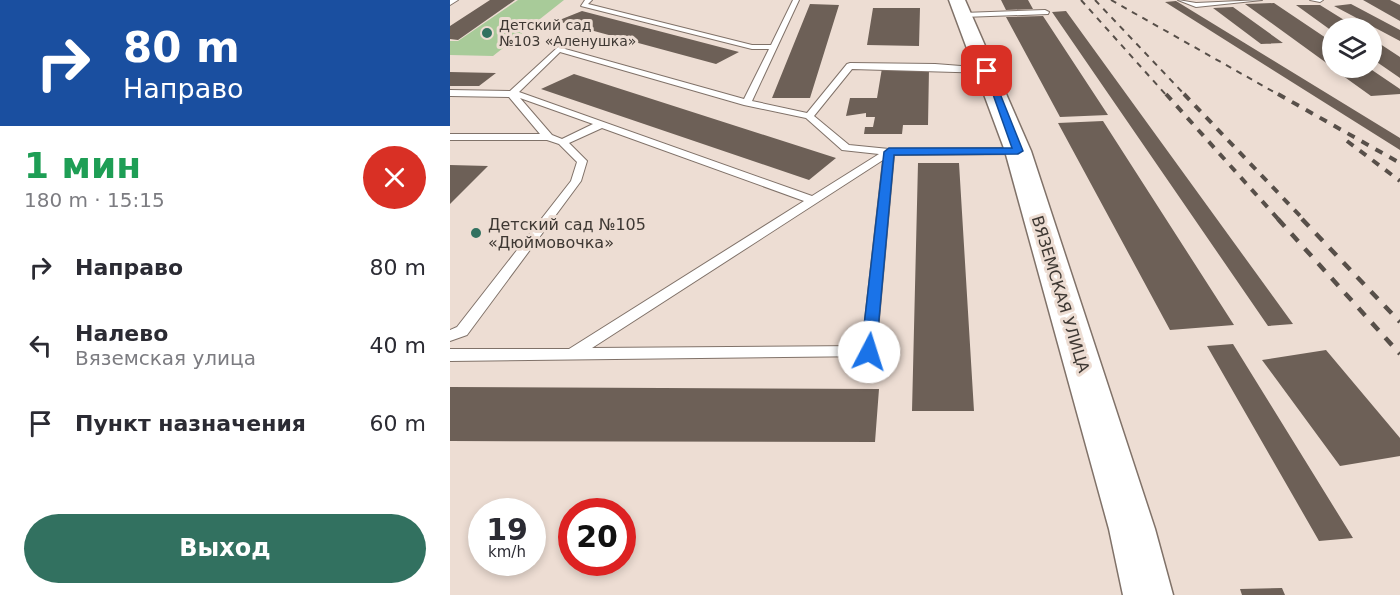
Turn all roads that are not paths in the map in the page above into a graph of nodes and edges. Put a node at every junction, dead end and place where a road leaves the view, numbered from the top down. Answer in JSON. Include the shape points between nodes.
{"nodes":[{"id":1,"x":455,"y":0,"type":"edge"},
{"id":2,"x":589,"y":0,"type":"edge"},
{"id":3,"x":796,"y":0,"type":"edge"},
{"id":4,"x":1181,"y":0,"type":"edge"},
{"id":5,"x":1259,"y":0,"type":"edge"},
{"id":6,"x":1313,"y":0,"type":"edge"},
{"id":7,"x":1320,"y":0,"type":"edge"},
{"id":8,"x":450,"y":3,"type":"edge"},
{"id":9,"x":960,"y":7,"type":"edge"},
{"id":10,"x":1045,"y":12,"type":"dead end"},
{"id":11,"x":773,"y":47,"type":"junction"},
{"id":12,"x":987,"y":71,"type":"junction"},
{"id":13,"x":450,"y":93,"type":"edge"},
{"id":14,"x":512,"y":94,"type":"junction"},
{"id":15,"x":747,"y":103,"type":"junction"},
{"id":16,"x":809,"y":116,"type":"junction"},
{"id":17,"x":602,"y":124,"type":"junction"},
{"id":18,"x":548,"y":136,"type":"junction"},
{"id":19,"x":450,"y":137,"type":"edge"},
{"id":20,"x":563,"y":142,"type":"junction"},
{"id":21,"x":1018,"y":151,"type":"junction"},
{"id":22,"x":889,"y":152,"type":"junction"},
{"id":23,"x":812,"y":200,"type":"junction"},
{"id":24,"x":450,"y":336,"type":"edge"},
{"id":25,"x":572,"y":354,"type":"junction"},
{"id":26,"x":450,"y":355,"type":"edge"},
{"id":27,"x":1148,"y":595,"type":"edge"}],
"edges":[{"from":1,"to":8,"type":"lane"},
{"from":2,"to":11,"type":"lane","via":[[584,5],[752,47]]},
{"from":3,"to":11,"type":"lane"},
{"from":4,"to":5,"type":"lane","via":[[1196,5]]},
{"from":6,"to":7,"type":"lane"},
{"from":9,"to":10,"type":"lane"},
{"from":9,"to":12,"type":"street","name":"ВЯЗЕМСКАЯ УЛИЦА"},
{"from":11,"to":15,"type":"lane"},
{"from":12,"to":16,"type":"lane","via":[[850,66]]},
{"from":12,"to":21,"type":"street","name":"ВЯЗЕМСКАЯ УЛИЦА"},
{"from":13,"to":14,"type":"lane"},
{"from":14,"to":15,"type":"lane","via":[[558,49]]},
{"from":14,"to":17,"type":"lane"},
{"from":14,"to":18,"type":"lane"},
{"from":15,"to":16,"type":"lane"},
{"from":16,"to":22,"type":"lane","via":[[846,148]]},
{"from":17,"to":20,"type":"lane"},
{"from":17,"to":23,"type":"lane"},
{"from":18,"to":19,"type":"lane"},
{"from":18,"to":20,"type":"lane"},
{"from":20,"to":24,"type":"lane","via":[[582,161],[576,181],[462,330]]},
{"from":21,"to":22,"type":"lane"},
{"from":21,"to":27,"type":"street","name":"ВЯЗЕМСКАЯ УЛИЦА","via":[[1132,529]]},
{"from":22,"to":23,"type":"lane"},
{"from":22,"to":25,"type":"lane","via":[[869,352]]},
{"from":23,"to":25,"type":"lane"},
{"from":25,"to":26,"type":"lane"}]}
